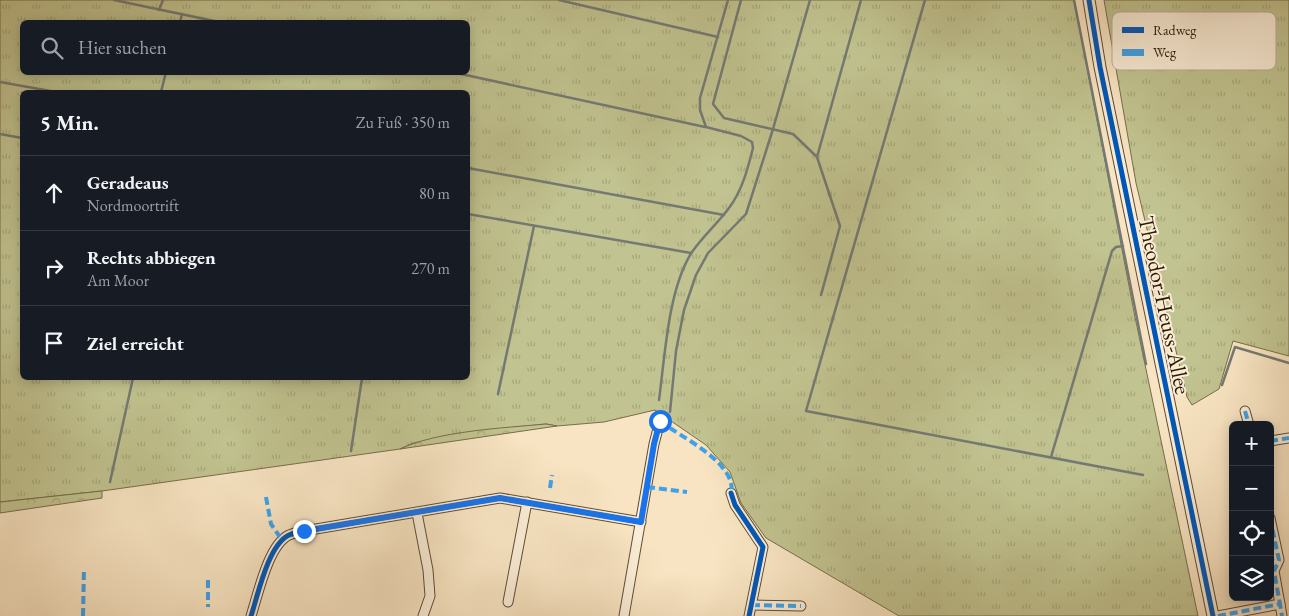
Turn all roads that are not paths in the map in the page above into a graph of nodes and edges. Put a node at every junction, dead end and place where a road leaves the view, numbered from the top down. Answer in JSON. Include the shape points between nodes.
{"nodes":[{"id":1,"x":1089,"y":0,"type":"edge"},
{"id":2,"x":1246,"y":411,"type":"dead end"},
{"id":3,"x":660,"y":421,"type":"dead end"},
{"id":4,"x":1248,"y":421,"type":"edge"},
{"id":5,"x":1289,"y":438,"type":"edge"},
{"id":6,"x":1274,"y":440,"type":"edge"},
{"id":7,"x":731,"y":493,"type":"dead end"},
{"id":8,"x":527,"y":502,"type":"junction"},
{"id":9,"x":417,"y":513,"type":"junction"},
{"id":10,"x":641,"y":522,"type":"junction"},
{"id":11,"x":1274,"y":537,"type":"edge"},
{"id":12,"x":1289,"y":558,"type":"edge"},
{"id":13,"x":1279,"y":560,"type":"junction"},
{"id":14,"x":508,"y":602,"type":"dead end"},
{"id":15,"x":1280,"y":604,"type":"junction"},
{"id":16,"x":752,"y":605,"type":"junction"},
{"id":17,"x":801,"y":606,"type":"dead end"},
{"id":18,"x":251,"y":616,"type":"edge"},
{"id":19,"x":423,"y":616,"type":"edge"},
{"id":20,"x":624,"y":616,"type":"edge"},
{"id":21,"x":749,"y":616,"type":"edge"},
{"id":22,"x":1213,"y":616,"type":"edge"},
{"id":23,"x":1218,"y":616,"type":"edge"},
{"id":24,"x":1282,"y":616,"type":"edge"}],
"edges":[{"from":1,"to":22,"type":"street","name":"Theodor-Heuss-Allee"},
{"from":2,"to":4,"type":"street"},
{"from":3,"to":10,"type":"street"},
{"from":5,"to":6,"type":"street"},
{"from":7,"to":16,"type":"street","via":[[740,513],[764,547]]},
{"from":8,"to":9,"type":"street","via":[[500,498]]},
{"from":8,"to":10,"type":"street"},
{"from":8,"to":14,"type":"street"},
{"from":9,"to":18,"type":"street","via":[[288,536],[272,554]]},
{"from":9,"to":19,"type":"street","via":[[430,596]]},
{"from":10,"to":20,"type":"street"},
{"from":11,"to":13,"type":"street"},
{"from":12,"to":13,"type":"street"},
{"from":13,"to":15,"type":"street","via":[[1274,571]]},
{"from":15,"to":23,"type":"street"},
{"from":15,"to":24,"type":"street"},
{"from":16,"to":17,"type":"street"},
{"from":16,"to":21,"type":"street"}]}
